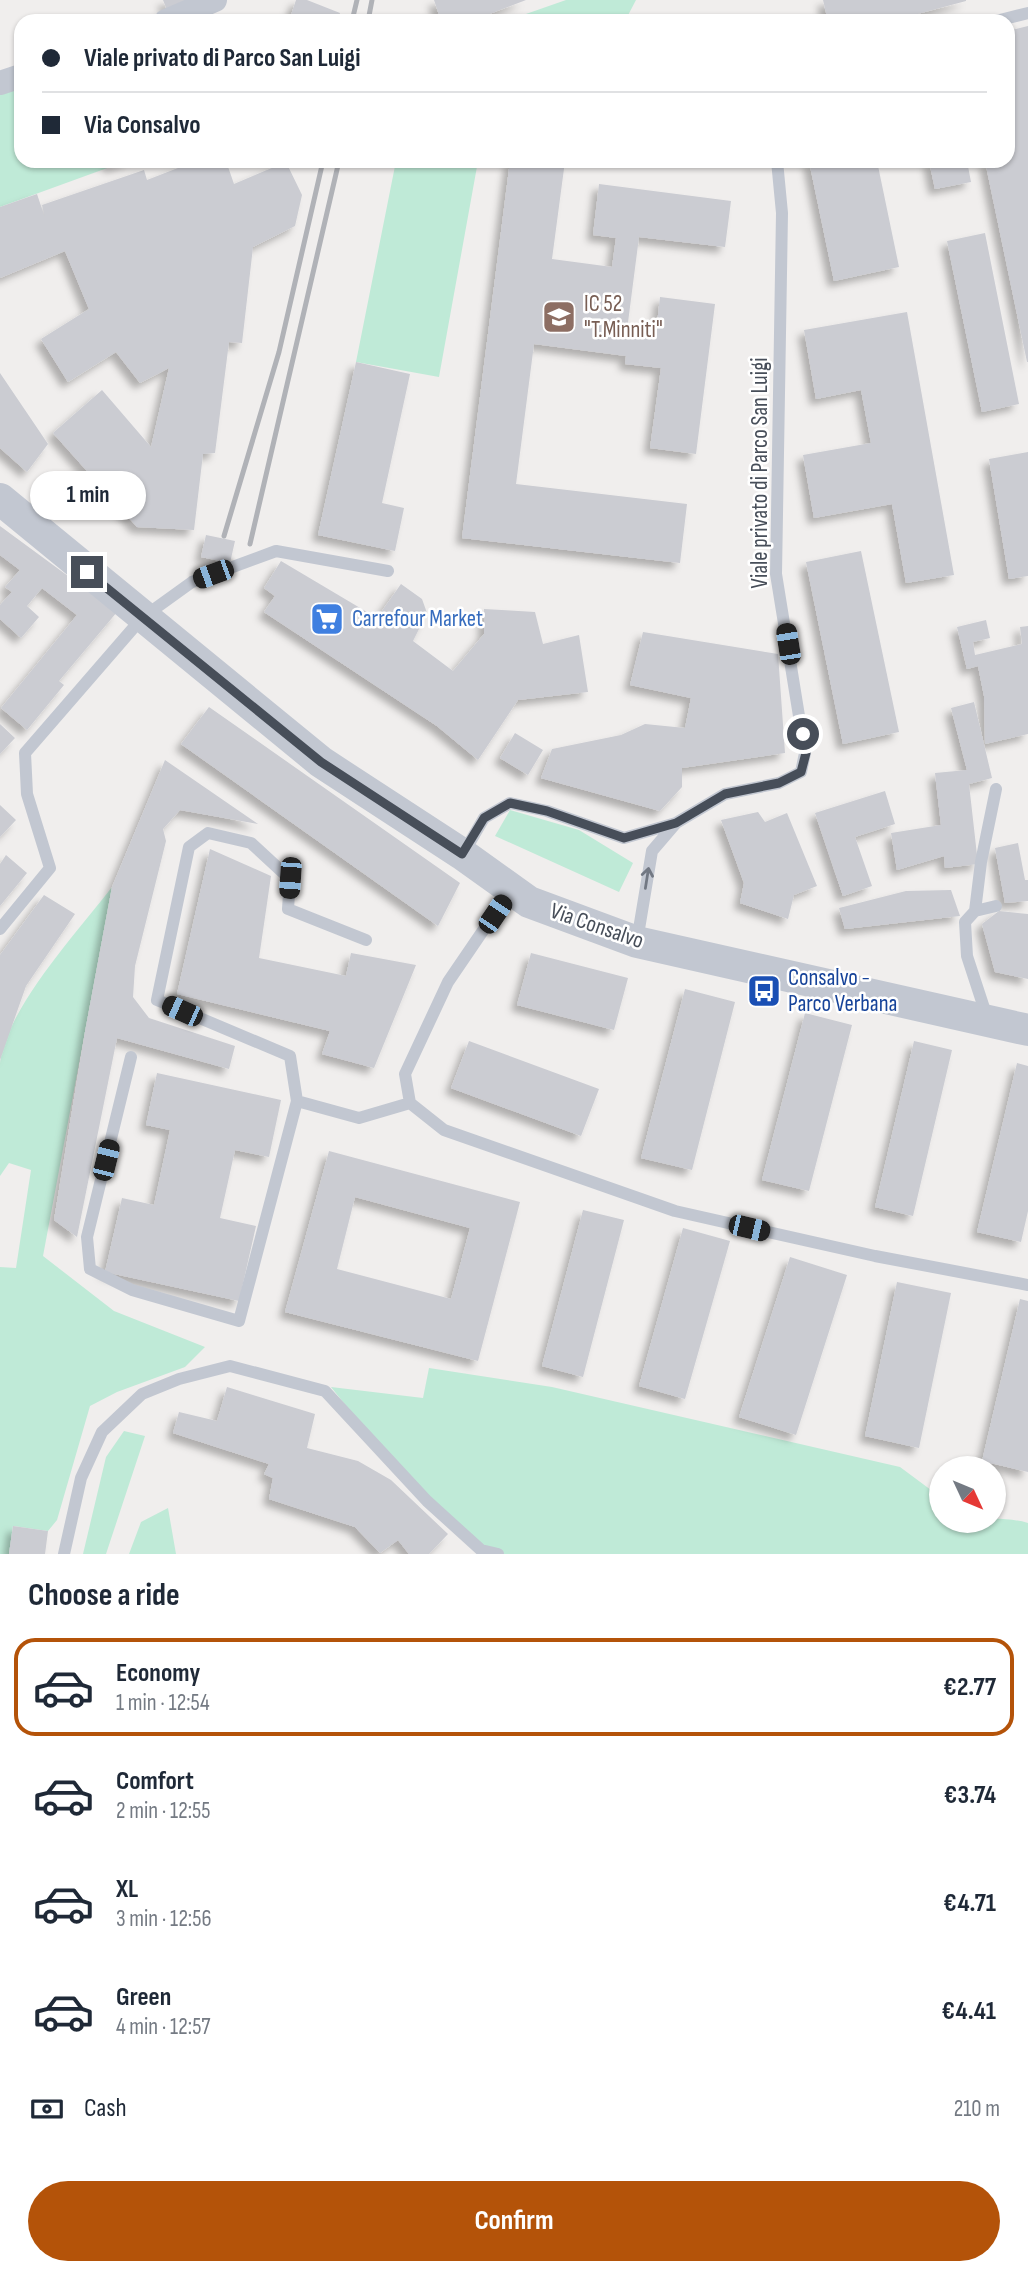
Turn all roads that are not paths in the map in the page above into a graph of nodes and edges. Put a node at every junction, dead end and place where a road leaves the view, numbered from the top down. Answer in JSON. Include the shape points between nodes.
{"nodes":[{"id":1,"x":215,"y":0,"type":"edge"},
{"id":2,"x":182,"y":14,"type":"edge"},
{"id":3,"x":778,"y":168,"type":"edge"},
{"id":4,"x":0,"y":499,"type":"edge"},
{"id":5,"x":388,"y":571,"type":"dead end"},
{"id":6,"x":142,"y":618,"type":"junction"},
{"id":7,"x":996,"y":789,"type":"dead end"},
{"id":8,"x":676,"y":823,"type":"junction"},
{"id":9,"x":462,"y":854,"type":"junction"},
{"id":10,"x":510,"y":891,"type":"junction"},
{"id":11,"x":996,"y":906,"type":"dead end"},
{"id":12,"x":975,"y":911,"type":"junction"},
{"id":13,"x":0,"y":929,"type":"edge"},
{"id":14,"x":366,"y":940,"type":"dead end"},
{"id":15,"x":637,"y":942,"type":"junction"},
{"id":16,"x":988,"y":1021,"type":"junction"},
{"id":17,"x":1028,"y":1030,"type":"edge"},
{"id":18,"x":131,"y":1057,"type":"dead end"},
{"id":19,"x":297,"y":1101,"type":"junction"},
{"id":20,"x":410,"y":1103,"type":"junction"},
{"id":21,"x":1028,"y":1285,"type":"edge"},
{"id":22,"x":64,"y":1554,"type":"edge"},
{"id":23,"x":498,"y":1554,"type":"edge"}],
"edges":[{"from":1,"to":2,"type":"street"},
{"from":3,"to":8,"type":"lane","name":"Viale privato di Parco San Luigi","via":[[782,225],[776,574],[806,753],[801,772],[779,783],[725,794]]},
{"from":4,"to":6,"type":"street","name":"Via Consalvo"},
{"from":5,"to":6,"type":"lane","via":[[276,551],[192,582]]},
{"from":6,"to":9,"type":"street","name":"Via Consalvo","via":[[321,762]]},
{"from":6,"to":13,"type":"lane","via":[[25,753],[27,794],[50,867]]},
{"from":7,"to":12,"type":"lane"},
{"from":8,"to":9,"type":"lane","via":[[624,838],[510,803],[484,818]]},
{"from":15,"to":8,"type":"lane","one_way":true,"via":[[652,851]]},
{"from":9,"to":10,"type":"street","name":"Via Consalvo"},
{"from":10,"to":15,"type":"street","name":"Via Consalvo"},
{"from":10,"to":20,"type":"lane","via":[[449,982],[405,1074]]},
{"from":11,"to":12,"type":"lane"},
{"from":12,"to":16,"type":"lane","via":[[965,922],[967,956]]},
{"from":14,"to":19,"type":"lane","via":[[288,909],[290,878],[251,843],[208,833],[189,847],[158,1000],[290,1056]]},
{"from":15,"to":16,"type":"street","name":"Via Consalvo"},
{"from":16,"to":17,"type":"street","name":"Via Consalvo"},
{"from":18,"to":19,"type":"lane","via":[[87,1237],[90,1269],[132,1290],[239,1321]]},
{"from":19,"to":20,"type":"lane","via":[[359,1118]]},
{"from":20,"to":21,"type":"lane","via":[[444,1130],[675,1211]]},
{"from":22,"to":23,"type":"lane","via":[[81,1478],[102,1432],[142,1394],[230,1366],[325,1391],[427,1501],[481,1550]]}]}
